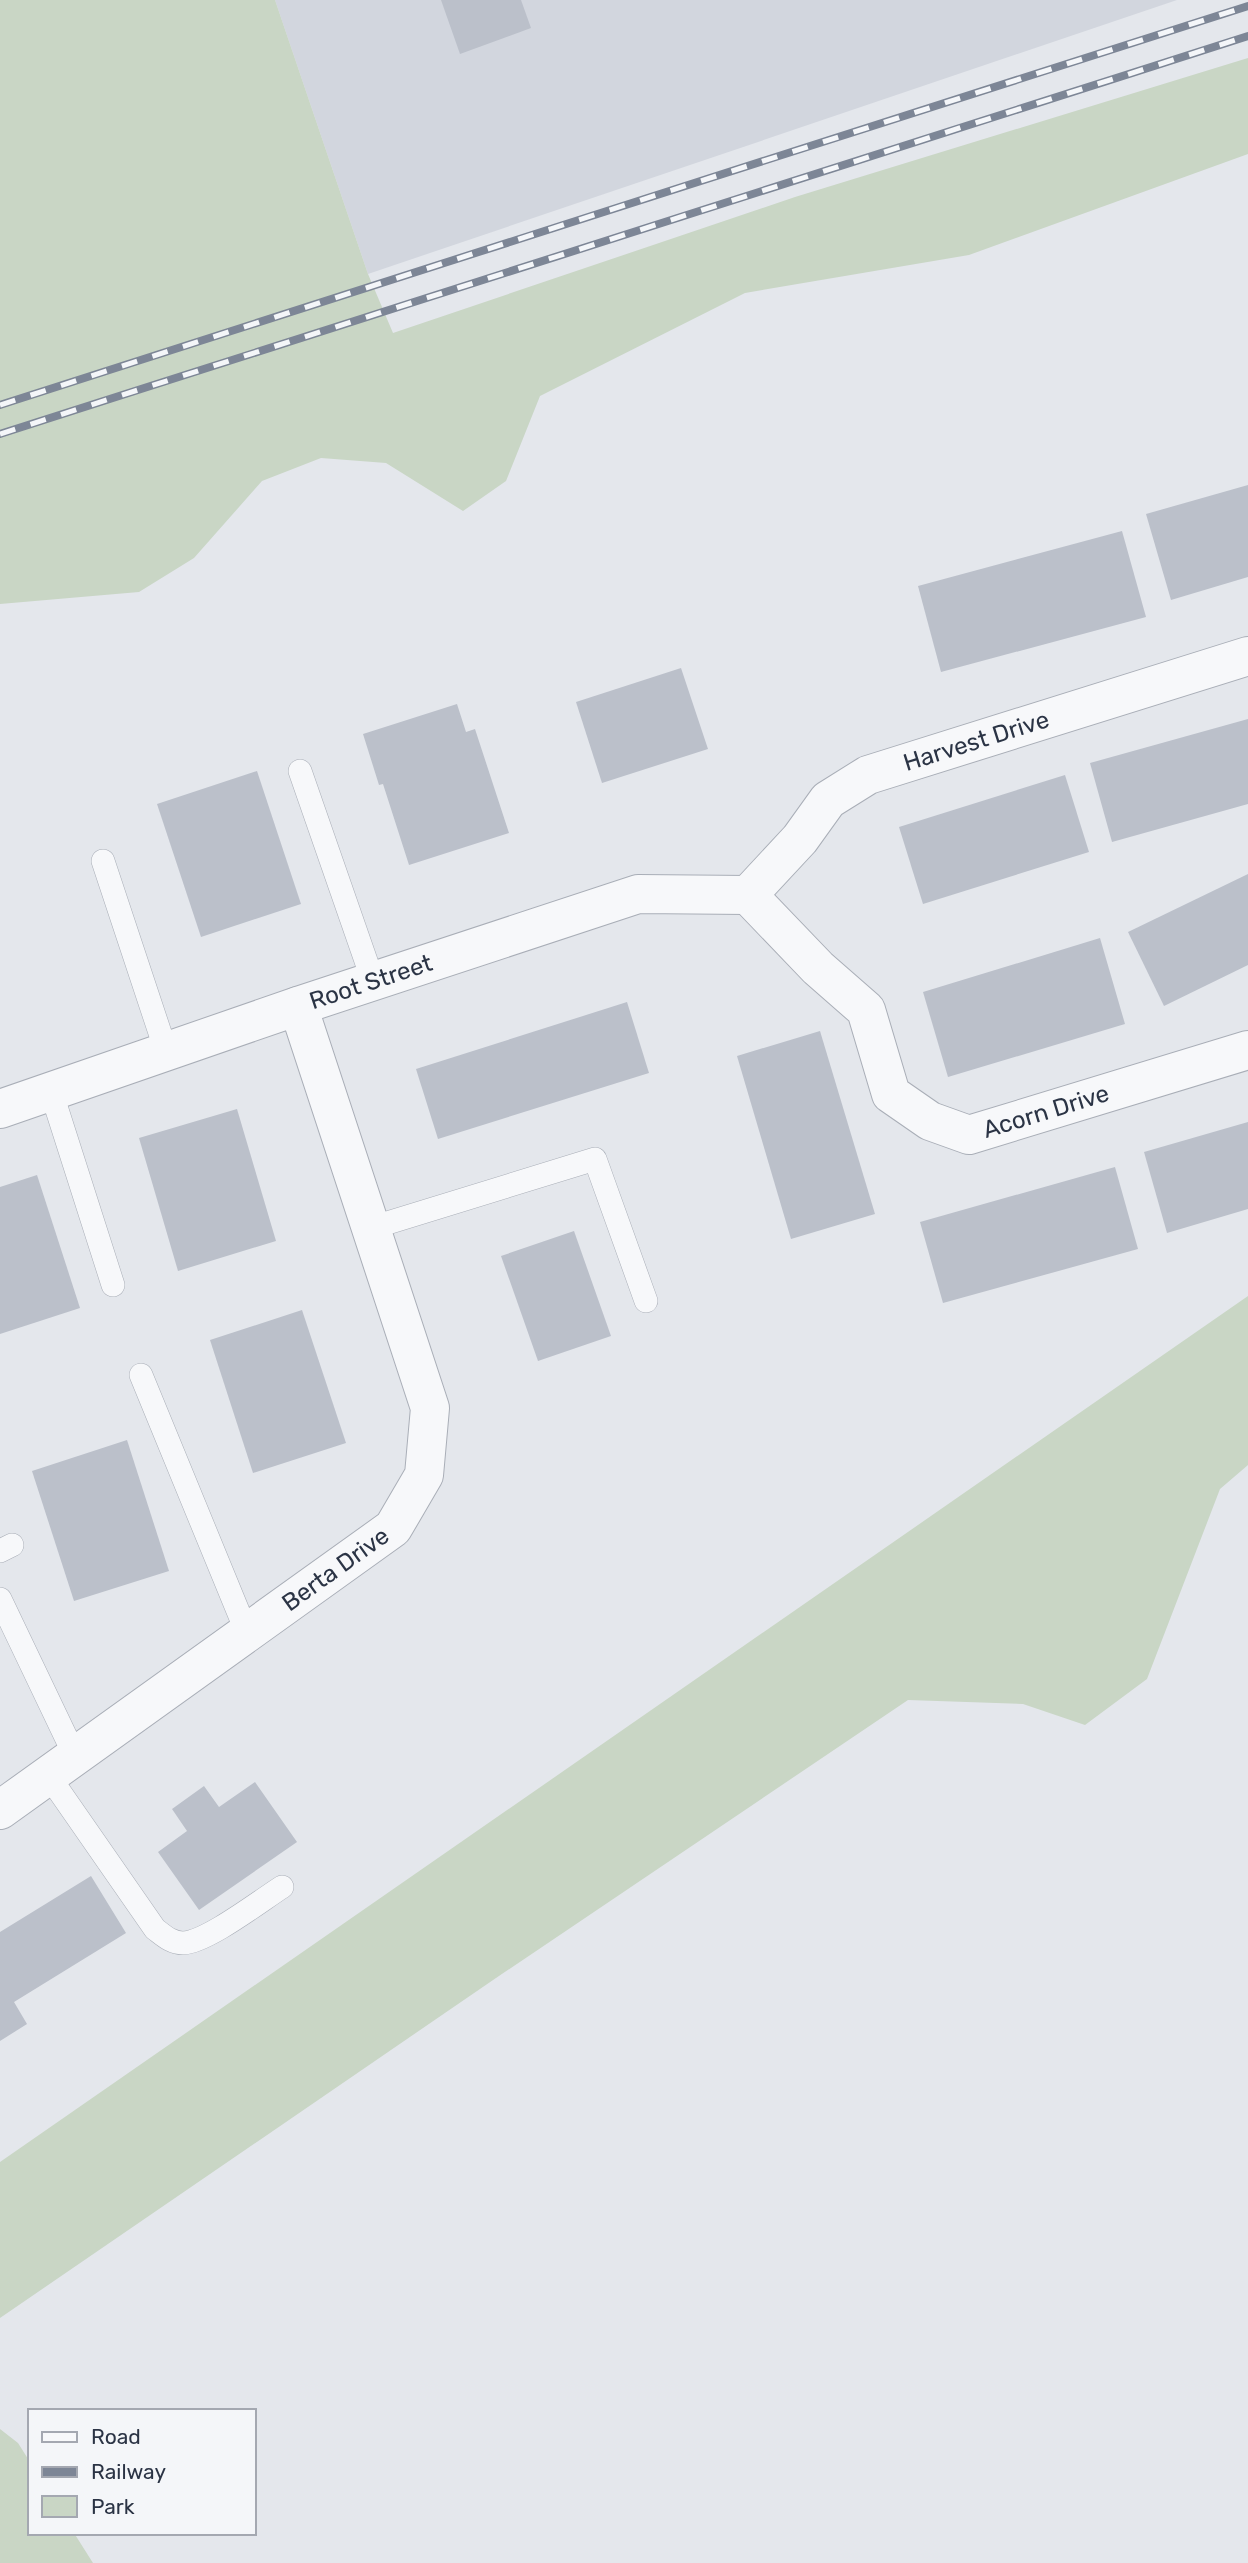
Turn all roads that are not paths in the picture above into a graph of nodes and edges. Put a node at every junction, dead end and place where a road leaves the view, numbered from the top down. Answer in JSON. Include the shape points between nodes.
{"nodes":[{"id":1,"x":1248,"y":656,"type":"edge"},
{"id":2,"x":300,"y":771,"type":"dead end"},
{"id":3,"x":103,"y":861,"type":"dead end"},
{"id":4,"x":748,"y":895,"type":"junction"},
{"id":5,"x":373,"y":981,"type":"junction"},
{"id":6,"x":298,"y":1006,"type":"junction"},
{"id":7,"x":1248,"y":1050,"type":"edge"},
{"id":8,"x":166,"y":1051,"type":"junction"},
{"id":9,"x":51,"y":1091,"type":"junction"},
{"id":10,"x":0,"y":1109,"type":"edge"},
{"id":11,"x":371,"y":1228,"type":"junction"},
{"id":12,"x":113,"y":1285,"type":"dead end"},
{"id":13,"x":646,"y":1301,"type":"dead end"},
{"id":14,"x":141,"y":1375,"type":"dead end"},
{"id":15,"x":0,"y":1599,"type":"edge"},
{"id":16,"x":247,"y":1633,"type":"junction"},
{"id":17,"x":62,"y":1766,"type":"junction"},
{"id":18,"x":0,"y":1810,"type":"edge"},
{"id":19,"x":282,"y":1887,"type":"dead end"}],
"edges":[{"from":1,"to":4,"type":"street","name":"Harvest Drive","via":[[868,775],[828,800],[800,839]]},
{"from":2,"to":5,"type":"lane"},
{"from":3,"to":8,"type":"lane"},
{"from":4,"to":5,"type":"street","name":"Root Street","via":[[638,894]]},
{"from":4,"to":7,"type":"street","name":"Acorn Drive","via":[[866,1010],[891,1094],[930,1121],[969,1135]]},
{"from":5,"to":6,"type":"street","name":"Root Street"},
{"from":6,"to":8,"type":"street","name":"Root Street"},
{"from":6,"to":11,"type":"street","name":"Berta Drive"},
{"from":8,"to":9,"type":"street","name":"Root Street"},
{"from":9,"to":10,"type":"street","name":"Root Street"},
{"from":9,"to":12,"type":"lane"},
{"from":11,"to":13,"type":"lane","via":[[595,1159]]},
{"from":11,"to":16,"type":"street","name":"Berta Drive","via":[[430,1408],[424,1475],[393,1528]]},
{"from":14,"to":16,"type":"lane"},
{"from":15,"to":17,"type":"lane"},
{"from":16,"to":17,"type":"street","name":"Berta Drive"},
{"from":17,"to":18,"type":"street","name":"Berta Drive"},
{"from":17,"to":19,"type":"lane","via":[[155,1929],[169,1940],[201,1939]]}]}
